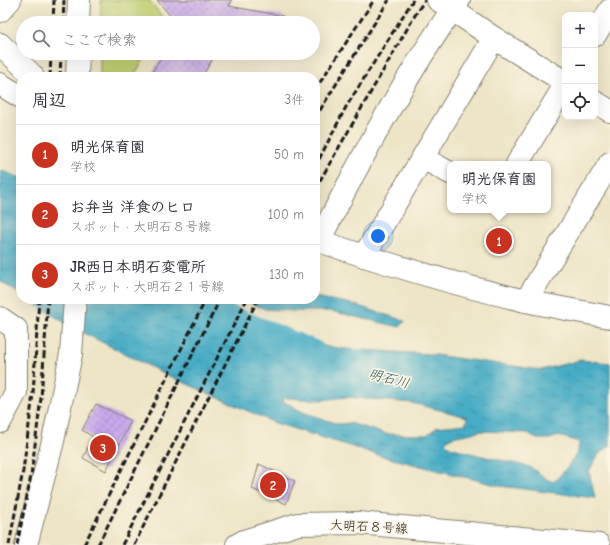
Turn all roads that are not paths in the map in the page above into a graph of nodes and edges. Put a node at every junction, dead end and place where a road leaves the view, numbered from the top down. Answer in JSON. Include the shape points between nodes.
{"nodes":[{"id":1,"x":10,"y":0,"type":"edge"},
{"id":2,"x":79,"y":0,"type":"edge"},
{"id":3,"x":450,"y":3,"type":"edge"},
{"id":4,"x":610,"y":10,"type":"edge"},
{"id":5,"x":0,"y":11,"type":"edge"},
{"id":6,"x":78,"y":16,"type":"edge"},
{"id":7,"x":598,"y":30,"type":"edge"},
{"id":8,"x":494,"y":38,"type":"junction"},
{"id":9,"x":0,"y":44,"type":"edge"},
{"id":10,"x":16,"y":60,"type":"edge"},
{"id":11,"x":17,"y":60,"type":"edge"},
{"id":12,"x":78,"y":60,"type":"edge"},
{"id":13,"x":29,"y":72,"type":"edge"},
{"id":14,"x":77,"y":72,"type":"edge"},
{"id":15,"x":562,"y":82,"type":"edge"},
{"id":16,"x":0,"y":84,"type":"edge"},
{"id":17,"x":562,"y":89,"type":"edge"},
{"id":18,"x":16,"y":94,"type":"edge"},
{"id":19,"x":598,"y":104,"type":"edge"},
{"id":20,"x":610,"y":111,"type":"edge"},
{"id":21,"x":423,"y":158,"type":"junction"},
{"id":22,"x":519,"y":161,"type":"edge"},
{"id":23,"x":610,"y":163,"type":"edge"},
{"id":24,"x":447,"y":171,"type":"edge"},
{"id":25,"x":320,"y":239,"type":"edge"},
{"id":26,"x":320,"y":241,"type":"edge"},
{"id":27,"x":364,"y":256,"type":"junction"},
{"id":28,"x":526,"y":301,"type":"junction"},
{"id":29,"x":75,"y":304,"type":"edge"},
{"id":30,"x":610,"y":317,"type":"edge"},
{"id":31,"x":0,"y":318,"type":"edge"},
{"id":32,"x":0,"y":422,"type":"edge"},
{"id":33,"x":26,"y":545,"type":"edge"},
{"id":34,"x":237,"y":545,"type":"edge"},
{"id":35,"x":599,"y":545,"type":"edge"}],
"edges":[{"from":1,"to":5,"type":"street"},
{"from":2,"to":6,"type":"street"},
{"from":3,"to":8,"type":"street"},
{"from":3,"to":25,"type":"street","via":[[361,158]]},
{"from":4,"to":7,"type":"street"},
{"from":8,"to":15,"type":"street"},
{"from":8,"to":21,"type":"street"},
{"from":9,"to":10,"type":"street"},
{"from":11,"to":13,"type":"street"},
{"from":12,"to":14,"type":"street"},
{"from":16,"to":18,"type":"street"},
{"from":17,"to":22,"type":"street"},
{"from":19,"to":20,"type":"street"},
{"from":21,"to":24,"type":"street"},
{"from":21,"to":27,"type":"street"},
{"from":23,"to":28,"type":"street"},
{"from":26,"to":27,"type":"street"},
{"from":27,"to":28,"type":"street"},
{"from":28,"to":30,"type":"street"},
{"from":29,"to":33,"type":"street","via":[[71,354],[53,441]]},
{"from":31,"to":32,"type":"street","via":[[16,329],[16,392]]},
{"from":34,"to":35,"type":"street","name":"大明石８号線","via":[[298,524],[358,523]]}]}
